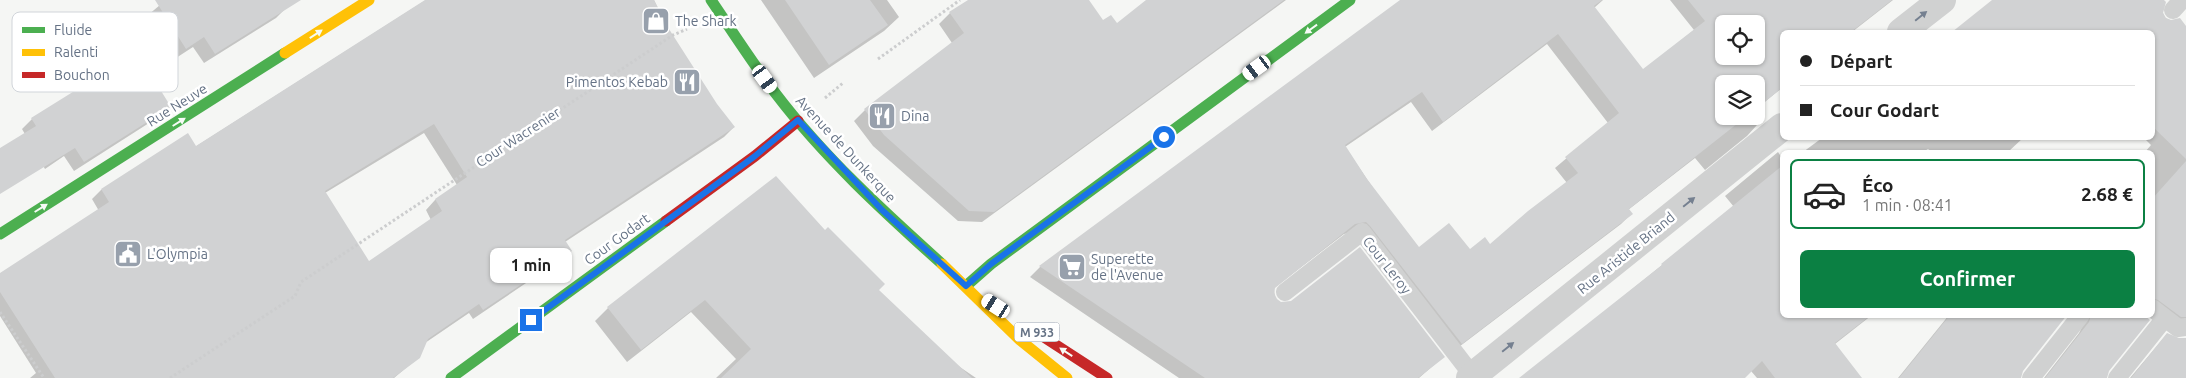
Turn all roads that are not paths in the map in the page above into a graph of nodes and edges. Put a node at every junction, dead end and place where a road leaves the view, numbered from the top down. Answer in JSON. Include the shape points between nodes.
{"nodes":[{"id":1,"x":369,"y":0,"type":"edge"},
{"id":2,"x":711,"y":0,"type":"edge"},
{"id":3,"x":717,"y":0,"type":"edge"},
{"id":4,"x":1350,"y":0,"type":"edge"},
{"id":5,"x":1942,"y":0,"type":"edge"},
{"id":6,"x":722,"y":16,"type":"junction"},
{"id":7,"x":1904,"y":30,"type":"edge"},
{"id":8,"x":798,"y":120,"type":"junction"},
{"id":9,"x":1780,"y":130,"type":"edge"},
{"id":10,"x":0,"y":234,"type":"edge"},
{"id":11,"x":966,"y":286,"type":"junction"},
{"id":12,"x":1285,"y":292,"type":"dead end"},
{"id":13,"x":2159,"y":313,"type":"edge"},
{"id":14,"x":2079,"y":318,"type":"edge"},
{"id":15,"x":2186,"y":327,"type":"edge"},
{"id":16,"x":1471,"y":377,"type":"edge"},
{"id":17,"x":451,"y":378,"type":"edge"},
{"id":18,"x":1067,"y":378,"type":"edge"},
{"id":19,"x":1107,"y":378,"type":"edge"},
{"id":20,"x":2031,"y":378,"type":"edge"},
{"id":21,"x":2117,"y":378,"type":"edge"}],
"edges":[{"from":10,"to":1,"type":"street","name":"Rue Neuve","one_way":true},
{"from":2,"to":6,"type":"street","name":"Avenue de Dunkerque","number":"M 933"},
{"from":3,"to":6,"type":"street","name":"Avenue de Dunkerque","number":"M 933"},
{"from":4,"to":11,"type":"street","one_way":true,"via":[[991,264]]},
{"from":7,"to":5,"type":"street","one_way":true},
{"from":6,"to":8,"type":"street","name":"Avenue de Dunkerque","number":"M 933"},
{"from":8,"to":11,"type":"street","name":"Avenue de Dunkerque","number":"M 933","via":[[882,210]]},
{"from":8,"to":17,"type":"street","name":"Cour Godart","via":[[755,156]]},
{"from":16,"to":9,"type":"street","name":"Rue Aristide Briand","one_way":true},
{"from":11,"to":18,"type":"street","name":"Avenue de Dunkerque","number":"M 933","via":[[1020,340]]},
{"from":19,"to":11,"type":"street","name":"Avenue de Dunkerque","number":"M 933","one_way":true},
{"from":12,"to":16,"type":"lane","name":"Cour Leroy","via":[[1362,232]]},
{"from":13,"to":15,"type":"lane","via":[[2178,328]]},
{"from":13,"to":21,"type":"lane"},
{"from":14,"to":20,"type":"lane"}]}
